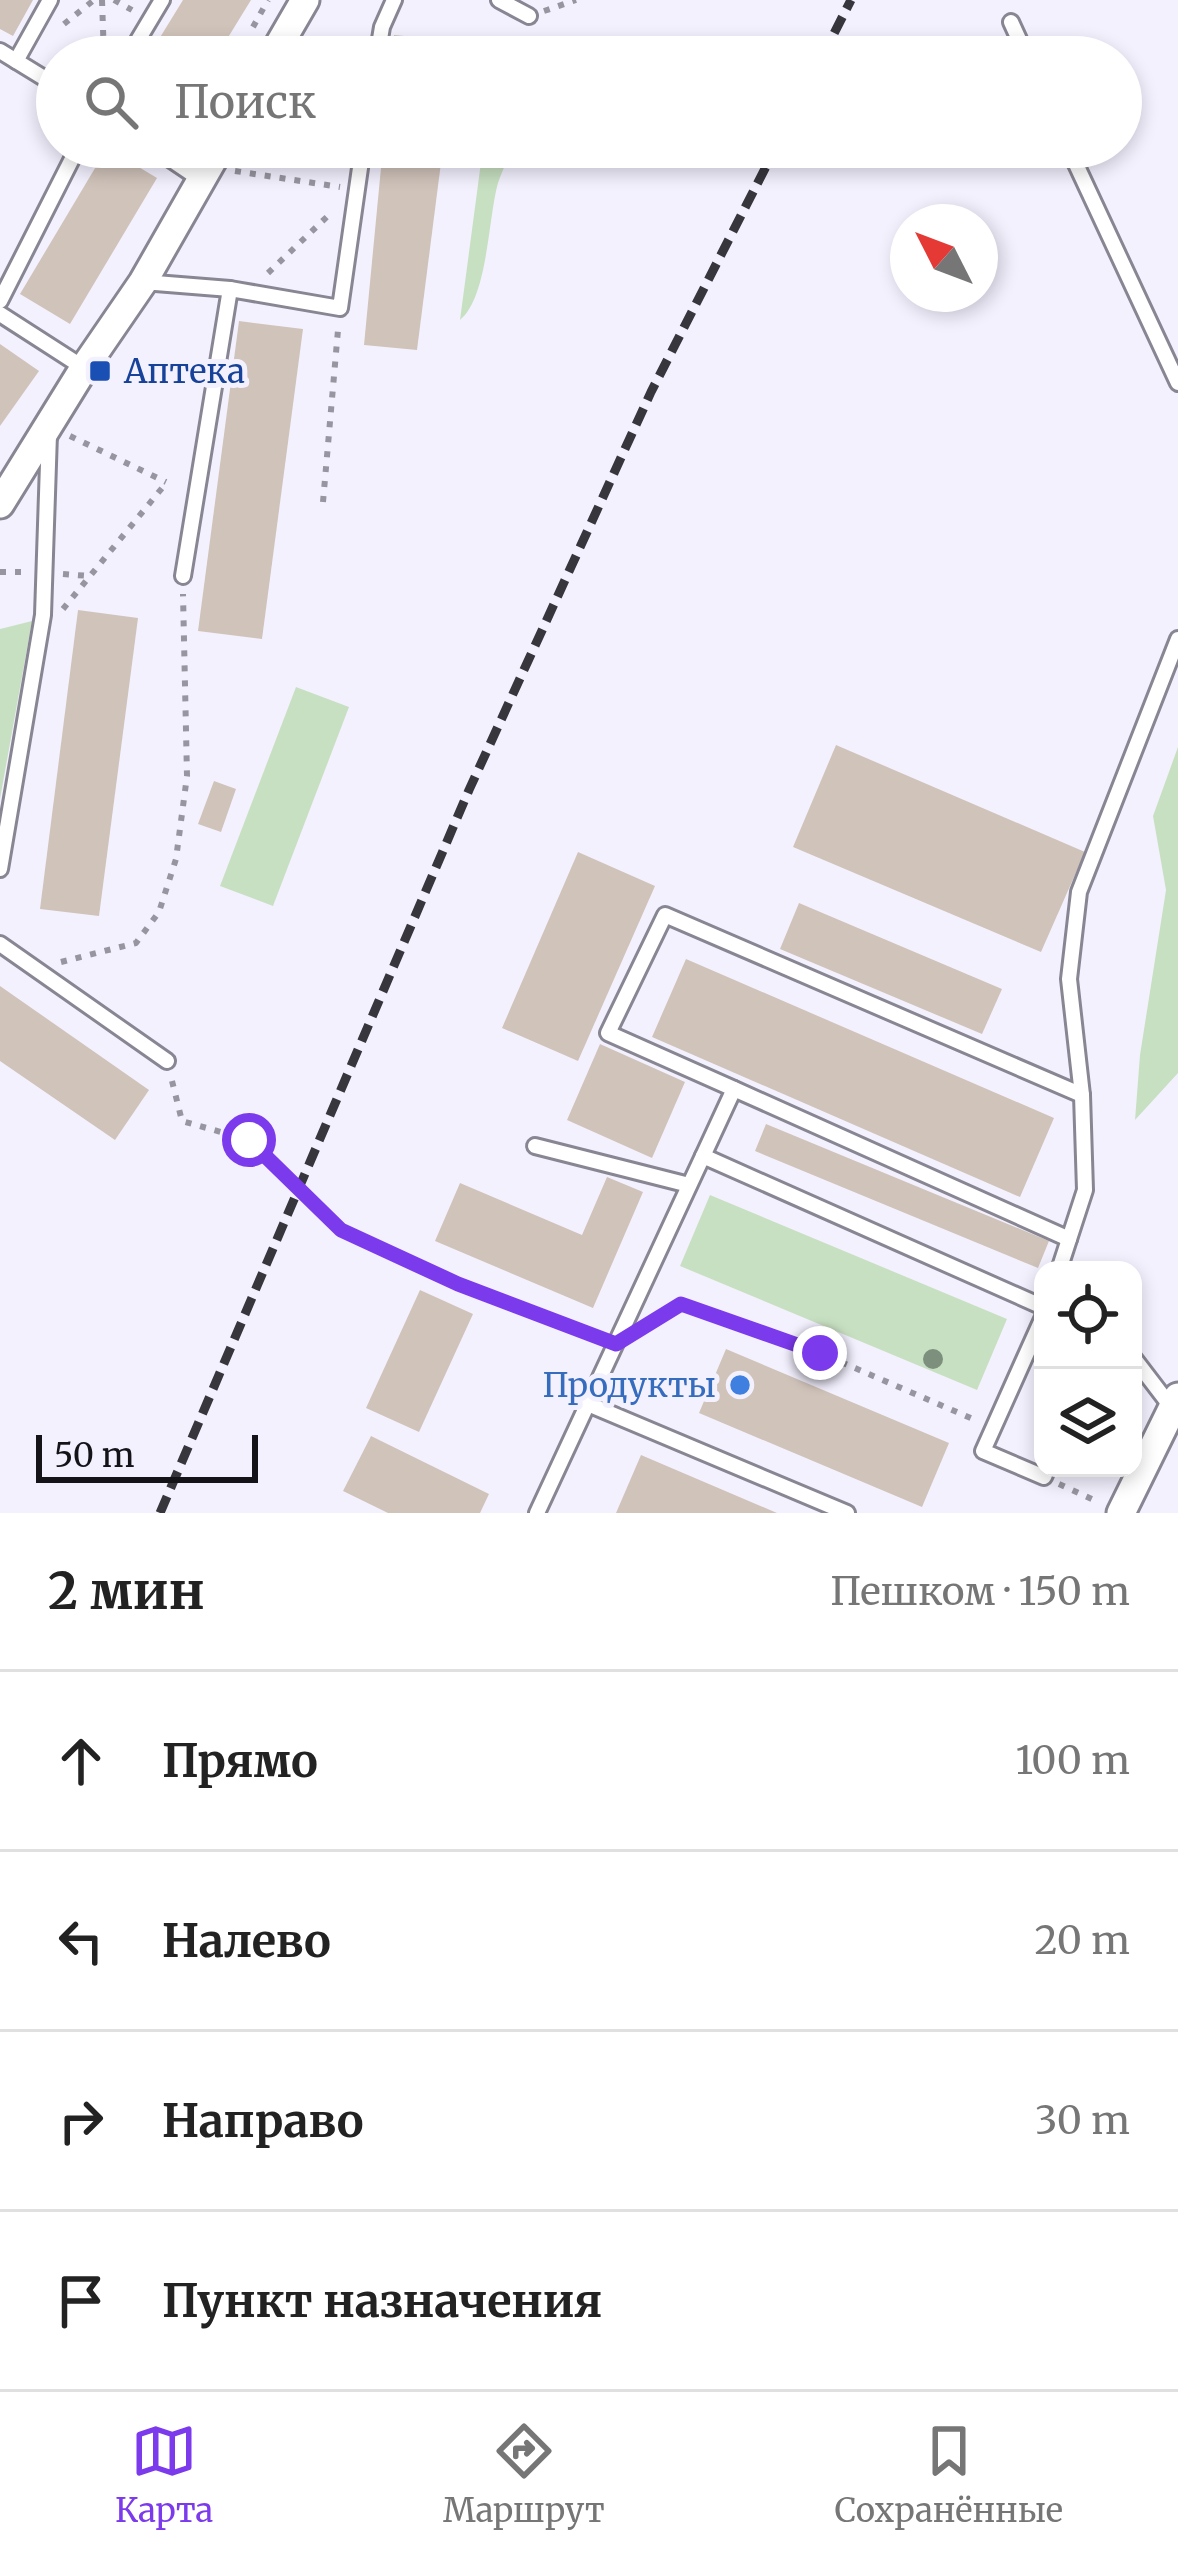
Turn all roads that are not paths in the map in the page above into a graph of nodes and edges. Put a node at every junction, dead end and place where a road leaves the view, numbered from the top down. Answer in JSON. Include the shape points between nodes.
{"nodes":[{"id":1,"x":50,"y":0,"type":"edge"},
{"id":2,"x":162,"y":0,"type":"edge"},
{"id":3,"x":305,"y":0,"type":"edge"},
{"id":4,"x":394,"y":0,"type":"edge"},
{"id":5,"x":500,"y":0,"type":"edge"},
{"id":6,"x":530,"y":16,"type":"road end"},
{"id":7,"x":1011,"y":22,"type":"dead end"},
{"id":8,"x":141,"y":36,"type":"edge"},
{"id":9,"x":284,"y":36,"type":"edge"},
{"id":10,"x":380,"y":36,"type":"edge"},
{"id":11,"x":1017,"y":36,"type":"edge"},
{"id":12,"x":0,"y":51,"type":"edge"},
{"id":13,"x":16,"y":61,"type":"junction"},
{"id":14,"x":36,"y":73,"type":"edge"},
{"id":15,"x":68,"y":168,"type":"edge"},
{"id":16,"x":207,"y":168,"type":"edge"},
{"id":17,"x":359,"y":168,"type":"edge"},
{"id":18,"x":1078,"y":168,"type":"edge"},
{"id":19,"x":143,"y":282,"type":"junction"},
{"id":20,"x":230,"y":289,"type":"junction"},
{"id":21,"x":0,"y":301,"type":"edge"},
{"id":22,"x":0,"y":314,"type":"edge"},
{"id":23,"x":84,"y":368,"type":"junction"},
{"id":24,"x":1178,"y":383,"type":"edge"},
{"id":25,"x":49,"y":425,"type":"junction"},
{"id":26,"x":0,"y":504,"type":"edge"},
{"id":27,"x":183,"y":576,"type":"road end"},
{"id":28,"x":1178,"y":639,"type":"edge"},
{"id":29,"x":0,"y":869,"type":"edge"},
{"id":30,"x":0,"y":944,"type":"edge"},
{"id":31,"x":167,"y":1061,"type":"road end"},
{"id":32,"x":734,"y":1089,"type":"junction"},
{"id":33,"x":1082,"y":1095,"type":"junction"},
{"id":34,"x":536,"y":1146,"type":"dead end"},
{"id":35,"x":703,"y":1156,"type":"junction"},
{"id":36,"x":689,"y":1185,"type":"junction"},
{"id":37,"x":1069,"y":1239,"type":"junction"},
{"id":38,"x":1062,"y":1261,"type":"edge"},
{"id":39,"x":1034,"y":1303,"type":"edge"},
{"id":40,"x":1034,"y":1338,"type":"edge"},
{"id":41,"x":1142,"y":1367,"type":"edge"},
{"id":42,"x":1175,"y":1403,"type":"edge"},
{"id":43,"x":588,"y":1404,"type":"junction"},
{"id":44,"x":1034,"y":1469,"type":"edge"},
{"id":45,"x":537,"y":1513,"type":"edge"},
{"id":46,"x":847,"y":1513,"type":"edge"},
{"id":47,"x":1121,"y":1513,"type":"edge"}],
"edges":[{"from":1,"to":13,"type":"lane"},
{"from":2,"to":8,"type":"lane"},
{"from":3,"to":9,"type":"street"},
{"from":4,"to":10,"type":"lane"},
{"from":5,"to":6,"type":"lane"},
{"from":7,"to":11,"type":"lane"},
{"from":12,"to":13,"type":"lane"},
{"from":13,"to":14,"type":"lane"},
{"from":15,"to":21,"type":"lane"},
{"from":16,"to":19,"type":"street"},
{"from":17,"to":20,"type":"lane","via":[[340,308]]},
{"from":18,"to":24,"type":"lane"},
{"from":19,"to":20,"type":"lane"},
{"from":19,"to":23,"type":"street"},
{"from":20,"to":27,"type":"lane"},
{"from":22,"to":23,"type":"lane"},
{"from":23,"to":25,"type":"street"},
{"from":25,"to":26,"type":"street"},
{"from":25,"to":29,"type":"lane","via":[[40,636]]},
{"from":28,"to":33,"type":"lane","via":[[1079,892],[1069,979]]},
{"from":30,"to":31,"type":"lane"},
{"from":32,"to":33,"type":"lane","via":[[608,1033],[665,916]]},
{"from":32,"to":35,"type":"lane"},
{"from":32,"to":37,"type":"lane"},
{"from":33,"to":37,"type":"lane","via":[[1085,1190]]},
{"from":34,"to":36,"type":"lane"},
{"from":35,"to":36,"type":"lane"},
{"from":35,"to":39,"type":"lane"},
{"from":36,"to":43,"type":"lane"},
{"from":37,"to":38,"type":"lane"},
{"from":40,"to":44,"type":"lane","via":[[982,1451]]},
{"from":41,"to":42,"type":"lane"},
{"from":42,"to":47,"type":"street"},
{"from":43,"to":45,"type":"lane"},
{"from":43,"to":46,"type":"lane"}]}
